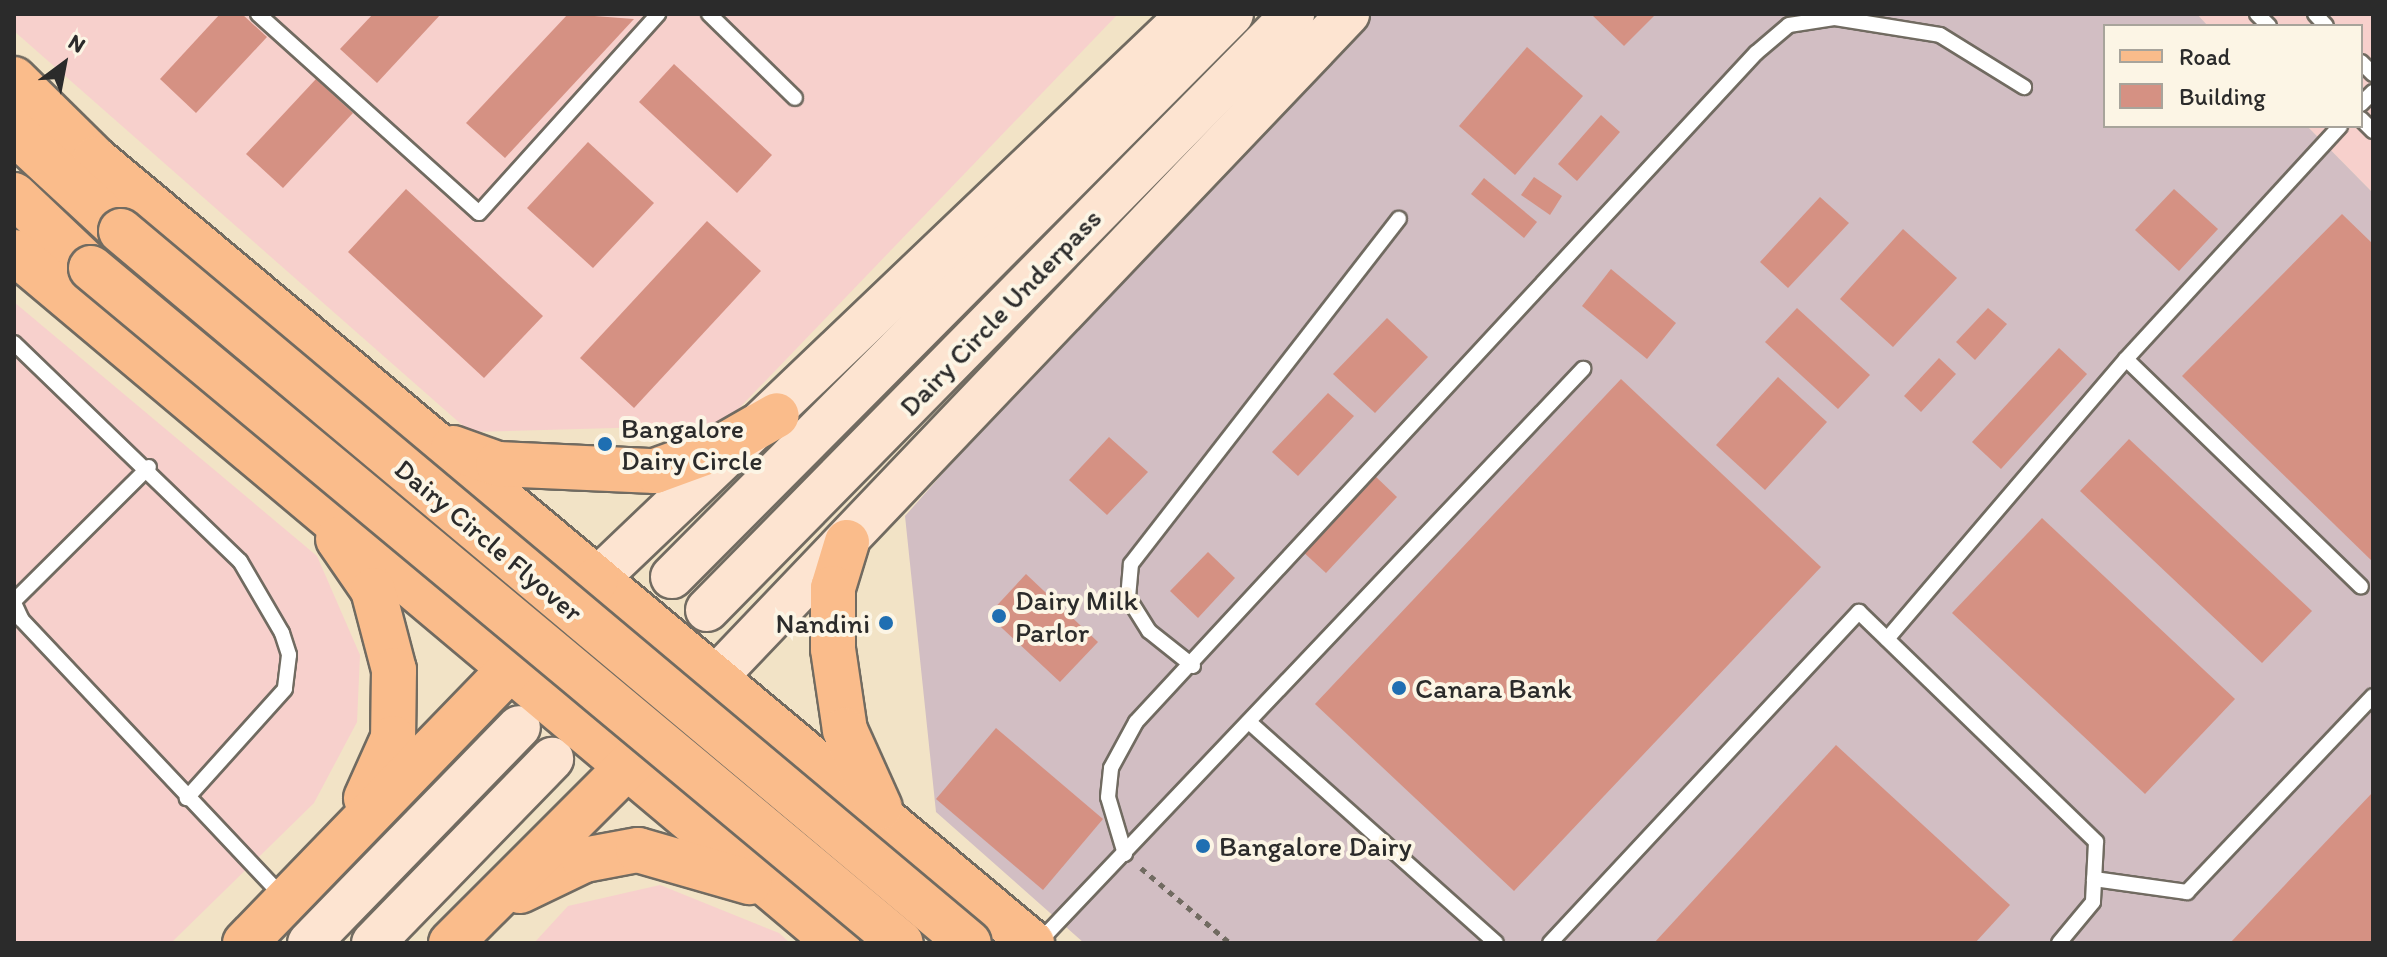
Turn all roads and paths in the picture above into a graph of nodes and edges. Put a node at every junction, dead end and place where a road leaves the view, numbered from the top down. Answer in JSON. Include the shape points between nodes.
{"nodes":[{"id":1,"x":258,"y":14,"type":"edge"},
{"id":2,"x":658,"y":14,"type":"edge"},
{"id":3,"x":709,"y":14,"type":"edge"},
{"id":4,"x":1189,"y":14,"type":"edge"},
{"id":5,"x":1232,"y":14,"type":"edge"},
{"id":6,"x":1293,"y":14,"type":"edge"},
{"id":7,"x":1348,"y":14,"type":"edge"},
{"id":8,"x":14,"y":79,"type":"edge"},
{"id":9,"x":2024,"y":87,"type":"dead end"},
{"id":10,"x":795,"y":98,"type":"dead end"},
{"id":11,"x":2338,"y":128,"type":"edge"},
{"id":12,"x":14,"y":132,"type":"edge"},
{"id":13,"x":14,"y":195,"type":"edge"},
{"id":14,"x":1399,"y":219,"type":"dead end"},
{"id":15,"x":14,"y":252,"type":"edge"},
{"id":16,"x":14,"y":343,"type":"edge"},
{"id":17,"x":2126,"y":359,"type":"junction"},
{"id":18,"x":1583,"y":369,"type":"dead end"},
{"id":19,"x":777,"y":415,"type":"junction"},
{"id":20,"x":429,"y":436,"type":"junction"},
{"id":21,"x":149,"y":467,"type":"junction"},
{"id":22,"x":304,"y":491,"type":"junction"},
{"id":23,"x":847,"y":542,"type":"junction"},
{"id":24,"x":672,"y":577,"type":"dead end"},
{"id":25,"x":598,"y":578,"type":"junction"},
{"id":26,"x":2361,"y":587,"type":"dead end"},
{"id":27,"x":14,"y":602,"type":"edge"},
{"id":28,"x":707,"y":610,"type":"dead end"},
{"id":29,"x":1887,"y":639,"type":"junction"},
{"id":30,"x":510,"y":662,"type":"junction"},
{"id":31,"x":1193,"y":666,"type":"junction"},
{"id":32,"x":714,"y":679,"type":"junction"},
{"id":33,"x":2373,"y":696,"type":"edge"},
{"id":34,"x":1249,"y":722,"type":"junction"},
{"id":35,"x":519,"y":727,"type":"dead end"},
{"id":36,"x":552,"y":759,"type":"dead end"},
{"id":37,"x":629,"y":767,"type":"junction"},
{"id":38,"x":187,"y":798,"type":"junction"},
{"id":39,"x":892,"y":829,"type":"junction"},
{"id":40,"x":338,"y":845,"type":"junction"},
{"id":41,"x":1125,"y":854,"type":"junction"},
{"id":42,"x":2094,"y":879,"type":"junction"},
{"id":43,"x":788,"y":899,"type":"junction"},
{"id":44,"x":286,"y":900,"type":"junction"},
{"id":45,"x":490,"y":905,"type":"junction"},
{"id":46,"x":245,"y":943,"type":"edge"},
{"id":47,"x":309,"y":943,"type":"edge"},
{"id":48,"x":373,"y":943,"type":"edge"},
{"id":49,"x":451,"y":943,"type":"edge"},
{"id":50,"x":837,"y":943,"type":"edge"},
{"id":51,"x":901,"y":943,"type":"edge"},
{"id":52,"x":969,"y":943,"type":"edge"},
{"id":53,"x":1032,"y":943,"type":"edge"},
{"id":54,"x":1038,"y":943,"type":"edge"},
{"id":55,"x":1230,"y":943,"type":"edge"},
{"id":56,"x":1496,"y":943,"type":"edge"},
{"id":57,"x":1550,"y":943,"type":"edge"},
{"id":58,"x":2059,"y":943,"type":"edge"}],
"edges":[{"from":1,"to":2,"type":"lane","via":[[479,213]]},
{"from":3,"to":10,"type":"lane"},
{"from":4,"to":19,"type":"main road"},
{"from":5,"to":24,"type":"main road","name":"Dairy Circle Underpass"},
{"from":6,"to":28,"type":"main road","name":"Dairy Circle Underpass"},
{"from":7,"to":23,"type":"main road"},
{"from":8,"to":20,"type":"main road","via":[[95,159]]},
{"from":9,"to":31,"type":"lane","via":[[1940,35],[1835,18],[1789,25]]},
{"from":11,"to":17,"type":"lane"},
{"from":12,"to":52,"type":"main road","name":"Dairy Circle Flyover","bridge":true,"via":[[121,231]]},
{"from":13,"to":51,"type":"main road","name":"Dairy Circle Flyover","bridge":true,"via":[[91,268]]},
{"from":14,"to":31,"type":"lane","via":[[1131,564],[1128,598],[1149,631]]},
{"from":15,"to":22,"type":"main road"},
{"from":16,"to":21,"type":"lane"},
{"from":17,"to":26,"type":"lane"},
{"from":17,"to":29,"type":"lane"},
{"from":18,"to":34,"type":"lane"},
{"from":19,"to":20,"type":"main road","via":[[721,447],[655,471],[498,464]]},
{"from":19,"to":25,"type":"main road"},
{"from":20,"to":25,"type":"main road"},
{"from":21,"to":27,"type":"lane"},
{"from":21,"to":38,"type":"lane","via":[[240,561],[271,607],[289,655],[278,700]]},
{"from":22,"to":30,"type":"main road"},
{"from":22,"to":40,"type":"main road","via":[[373,590],[394,670],[393,738]]},
{"from":23,"to":32,"type":"main road"},
{"from":23,"to":39,"type":"main road","via":[[830,618],[845,730]]},
{"from":25,"to":30,"type":"main road"},
{"from":25,"to":32,"type":"main road"},
{"from":27,"to":38,"type":"lane","via":[[22,620]]},
{"from":29,"to":42,"type":"lane","via":[[2096,842]]},
{"from":29,"to":57,"type":"lane","via":[[1859,612]]},
{"from":30,"to":37,"type":"main road"},
{"from":30,"to":40,"type":"main road"},
{"from":31,"to":41,"type":"lane","via":[[1136,722],[1111,768],[1108,797]]},
{"from":32,"to":37,"type":"main road"},
{"from":32,"to":39,"type":"main road"},
{"from":33,"to":42,"type":"lane","via":[[2187,892]]},
{"from":34,"to":41,"type":"lane"},
{"from":34,"to":56,"type":"lane"},
{"from":35,"to":47,"type":"main road"},
{"from":36,"to":48,"type":"main road"},
{"from":37,"to":43,"type":"main road"},
{"from":37,"to":45,"type":"main road"},
{"from":38,"to":44,"type":"lane"},
{"from":39,"to":53,"type":"main road"},
{"from":40,"to":44,"type":"main road"},
{"from":41,"to":54,"type":"lane"},
{"from":41,"to":55,"type":"path"},
{"from":42,"to":58,"type":"lane","via":[[2093,902]]},
{"from":43,"to":45,"type":"main road","via":[[721,869],[638,850],[584,860]]},
{"from":43,"to":50,"type":"main road"},
{"from":44,"to":46,"type":"main road"},
{"from":45,"to":49,"type":"main road"}]}
